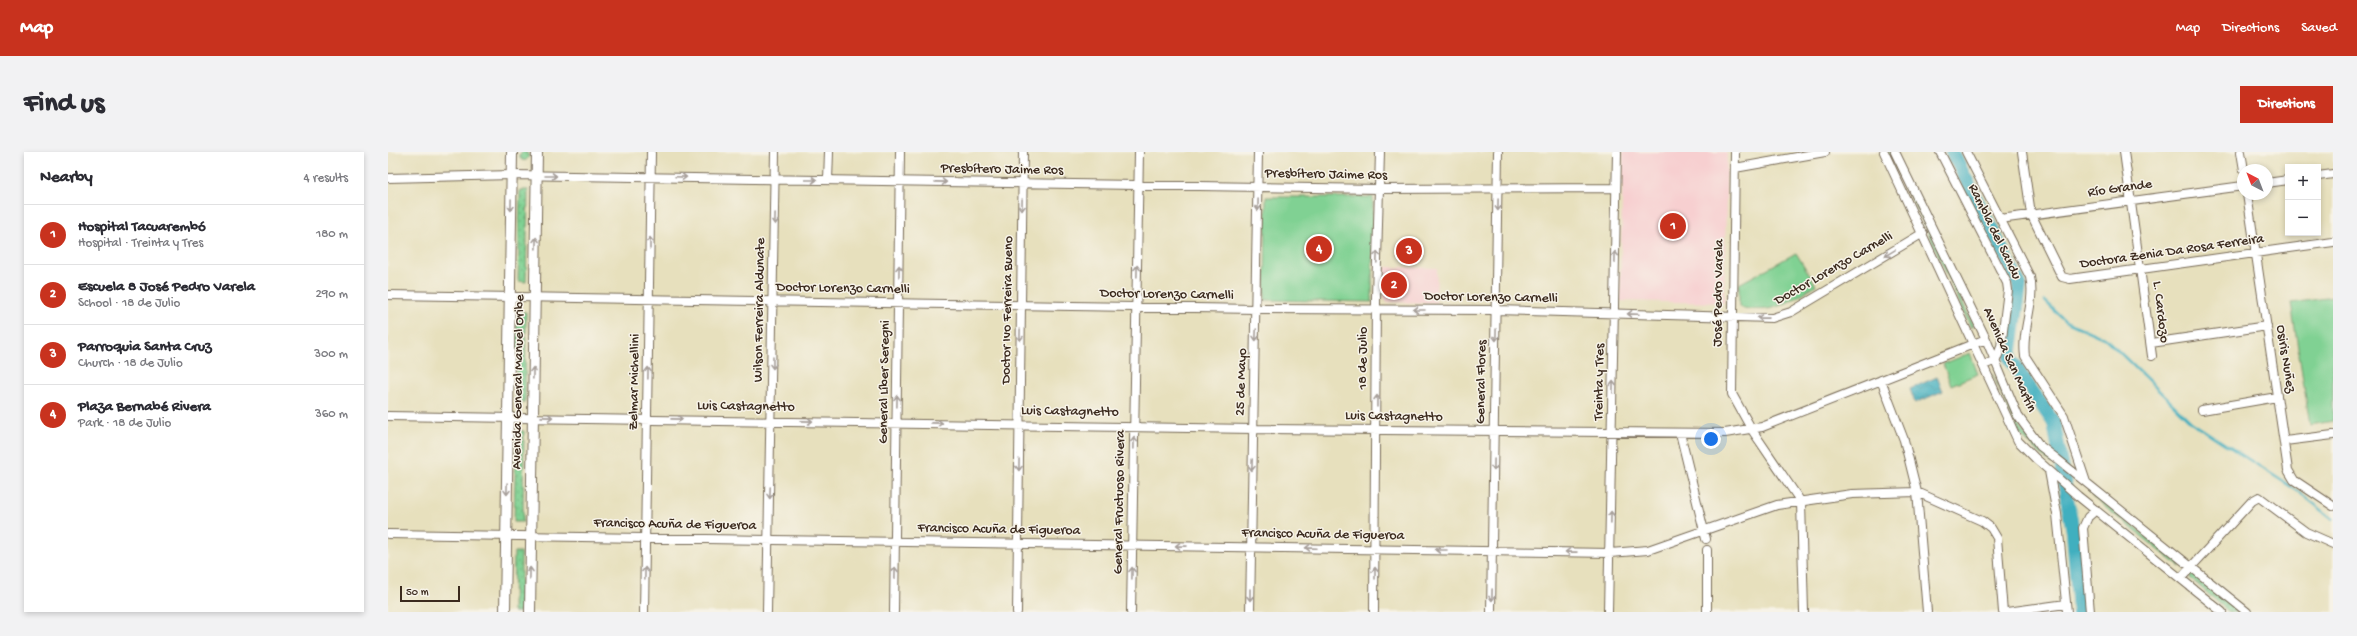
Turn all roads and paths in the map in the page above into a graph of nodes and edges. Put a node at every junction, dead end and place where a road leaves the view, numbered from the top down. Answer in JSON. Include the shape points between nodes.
{"nodes":[{"id":1,"x":512,"y":152,"type":"edge"},
{"id":2,"x":537,"y":152,"type":"edge"},
{"id":3,"x":651,"y":152,"type":"edge"},
{"id":4,"x":775,"y":152,"type":"edge"},
{"id":5,"x":829,"y":152,"type":"edge"},
{"id":6,"x":900,"y":152,"type":"edge"},
{"id":7,"x":1023,"y":152,"type":"edge"},
{"id":8,"x":1139,"y":152,"type":"edge"},
{"id":9,"x":1258,"y":152,"type":"edge"},
{"id":10,"x":1380,"y":152,"type":"edge"},
{"id":11,"x":1498,"y":152,"type":"edge"},
{"id":12,"x":1617,"y":152,"type":"edge"},
{"id":13,"x":1735,"y":152,"type":"edge"},
{"id":14,"x":1825,"y":152,"type":"edge"},
{"id":15,"x":1884,"y":152,"type":"edge"},
{"id":16,"x":1895,"y":152,"type":"edge"},
{"id":17,"x":1940,"y":152,"type":"edge"},
{"id":18,"x":1966,"y":152,"type":"edge"},
{"id":19,"x":2022,"y":152,"type":"edge"},
{"id":20,"x":2124,"y":152,"type":"edge"},
{"id":21,"x":2241,"y":152,"type":"edge"},
{"id":22,"x":2243,"y":164,"type":"edge"},
{"id":23,"x":1735,"y":168,"type":"junction"},
{"id":24,"x":2333,"y":174,"type":"edge"},
{"id":25,"x":512,"y":175,"type":"junction"},
{"id":26,"x":537,"y":176,"type":"junction"},
{"id":27,"x":650,"y":176,"type":"junction"},
{"id":28,"x":2321,"y":176,"type":"edge"},
{"id":29,"x":388,"y":178,"type":"edge"},
{"id":30,"x":775,"y":180,"type":"junction"},
{"id":31,"x":828,"y":180,"type":"junction"},
{"id":32,"x":2285,"y":180,"type":"edge"},
{"id":33,"x":900,"y":181,"type":"junction"},
{"id":34,"x":2273,"y":182,"type":"edge"},
{"id":35,"x":1022,"y":183,"type":"junction"},
{"id":36,"x":1139,"y":184,"type":"junction"},
{"id":37,"x":1258,"y":186,"type":"junction"},
{"id":38,"x":2237,"y":187,"type":"edge"},
{"id":39,"x":1498,"y":188,"type":"junction"},
{"id":40,"x":1616,"y":188,"type":"junction"},
{"id":41,"x":1380,"y":190,"type":"junction"},
{"id":42,"x":2132,"y":200,"type":"junction"},
{"id":43,"x":2248,"y":200,"type":"edge"},
{"id":44,"x":2031,"y":214,"type":"junction"},
{"id":45,"x":2000,"y":218,"type":"junction"},
{"id":46,"x":1923,"y":233,"type":"junction"},
{"id":47,"x":2333,"y":242,"type":"edge"},
{"id":48,"x":2256,"y":253,"type":"junction"},
{"id":49,"x":2142,"y":270,"type":"junction"},
{"id":50,"x":388,"y":296,"type":"edge"},
{"id":51,"x":534,"y":297,"type":"junction"},
{"id":52,"x":510,"y":298,"type":"junction"},
{"id":53,"x":649,"y":299,"type":"junction"},
{"id":54,"x":773,"y":302,"type":"junction"},
{"id":55,"x":899,"y":302,"type":"junction"},
{"id":56,"x":1021,"y":305,"type":"junction"},
{"id":57,"x":1137,"y":307,"type":"junction"},
{"id":58,"x":1256,"y":309,"type":"junction"},
{"id":59,"x":1376,"y":310,"type":"junction"},
{"id":60,"x":1497,"y":310,"type":"junction"},
{"id":61,"x":1614,"y":313,"type":"junction"},
{"id":62,"x":1732,"y":317,"type":"junction"},
{"id":63,"x":2267,"y":326,"type":"junction"},
{"id":64,"x":1986,"y":339,"type":"junction"},
{"id":65,"x":2151,"y":343,"type":"junction"},
{"id":66,"x":1974,"y":344,"type":"junction"},
{"id":67,"x":2152,"y":356,"type":"dead end"},
{"id":68,"x":1996,"y":360,"type":"junction"},
{"id":69,"x":1984,"y":365,"type":"junction"},
{"id":70,"x":1881,"y":380,"type":"junction"},
{"id":71,"x":2277,"y":397,"type":"junction"},
{"id":72,"x":2202,"y":410,"type":"dead end"},
{"id":73,"x":388,"y":416,"type":"edge"},
{"id":74,"x":508,"y":416,"type":"junction"},
{"id":75,"x":532,"y":417,"type":"junction"},
{"id":76,"x":647,"y":419,"type":"junction"},
{"id":77,"x":772,"y":420,"type":"junction"},
{"id":78,"x":897,"y":422,"type":"junction"},
{"id":79,"x":1019,"y":425,"type":"junction"},
{"id":80,"x":1134,"y":426,"type":"junction"},
{"id":81,"x":1253,"y":429,"type":"junction"},
{"id":82,"x":1377,"y":430,"type":"junction"},
{"id":83,"x":1752,"y":430,"type":"junction"},
{"id":84,"x":1494,"y":431,"type":"junction"},
{"id":85,"x":1612,"y":433,"type":"junction"},
{"id":86,"x":1680,"y":433,"type":"junction"},
{"id":87,"x":2333,"y":435,"type":"edge"},
{"id":88,"x":2285,"y":441,"type":"junction"},
{"id":89,"x":2049,"y":471,"type":"junction"},
{"id":90,"x":2084,"y":481,"type":"junction"},
{"id":91,"x":1917,"y":492,"type":"junction"},
{"id":92,"x":1801,"y":502,"type":"junction"},
{"id":93,"x":2332,"y":504,"type":"edge"},
{"id":94,"x":2096,"y":510,"type":"junction"},
{"id":95,"x":388,"y":534,"type":"edge"},
{"id":96,"x":507,"y":535,"type":"junction"},
{"id":97,"x":1705,"y":535,"type":"junction"},
{"id":98,"x":531,"y":536,"type":"junction"},
{"id":99,"x":645,"y":537,"type":"junction"},
{"id":100,"x":768,"y":540,"type":"junction"},
{"id":101,"x":896,"y":541,"type":"junction"},
{"id":102,"x":1018,"y":544,"type":"junction"},
{"id":103,"x":2333,"y":544,"type":"edge"},
{"id":104,"x":1132,"y":545,"type":"junction"},
{"id":105,"x":1250,"y":546,"type":"junction"},
{"id":106,"x":1375,"y":550,"type":"junction"},
{"id":107,"x":1493,"y":550,"type":"junction"},
{"id":108,"x":1707,"y":550,"type":"dead end"},
{"id":109,"x":1610,"y":553,"type":"junction"},
{"id":110,"x":2191,"y":566,"type":"junction"},
{"id":111,"x":2181,"y":578,"type":"junction"},
{"id":112,"x":2067,"y":608,"type":"edge"},
{"id":113,"x":505,"y":612,"type":"edge"},
{"id":114,"x":530,"y":612,"type":"edge"},
{"id":115,"x":644,"y":612,"type":"edge"},
{"id":116,"x":767,"y":612,"type":"edge"},
{"id":117,"x":894,"y":612,"type":"edge"},
{"id":118,"x":1017,"y":612,"type":"edge"},
{"id":119,"x":1131,"y":612,"type":"edge"},
{"id":120,"x":1250,"y":612,"type":"edge"},
{"id":121,"x":1374,"y":612,"type":"edge"},
{"id":122,"x":1491,"y":612,"type":"edge"},
{"id":123,"x":1608,"y":612,"type":"edge"},
{"id":124,"x":1707,"y":612,"type":"edge"},
{"id":125,"x":1804,"y":612,"type":"edge"},
{"id":126,"x":1927,"y":612,"type":"edge"},
{"id":127,"x":2003,"y":612,"type":"edge"},
{"id":128,"x":2007,"y":612,"type":"edge"},
{"id":129,"x":2090,"y":612,"type":"edge"},
{"id":130,"x":2222,"y":612,"type":"edge"},
{"id":131,"x":2246,"y":612,"type":"edge"}],
"edges":[{"from":1,"to":25,"type":"main road","name":"Avenida General Manuel Oribe"},
{"from":2,"to":26,"type":"main road","name":"Avenida General Manuel Oribe"},
{"from":3,"to":27,"type":"street","name":"Zelmar Michellini"},
{"from":4,"to":30,"type":"street","name":"Wilson Ferreira Aldunate"},
{"from":5,"to":31,"type":"street"},
{"from":6,"to":33,"type":"street","name":"General Líber Seregni"},
{"from":7,"to":35,"type":"street","name":"Doctor Ivo Ferreira Bueno"},
{"from":8,"to":36,"type":"street","name":"General Fructuoso Rivera"},
{"from":9,"to":37,"type":"street","name":"25 de Mayo"},
{"from":10,"to":41,"type":"street","name":"18 de Julio"},
{"from":11,"to":39,"type":"street","name":"General Flores"},
{"from":12,"to":40,"type":"street","name":"Treinta y Tres"},
{"from":13,"to":23,"type":"street","name":"José Pedro Varela"},
{"from":14,"to":23,"type":"street"},
{"from":15,"to":46,"type":"street","name":"Avenida San Martín"},
{"from":16,"to":64,"type":"street","name":"Avenida San Martín"},
{"from":17,"to":68,"type":"street","name":"Rambla del Sandu","via":[[2007,283],[2001,347]]},
{"from":18,"to":45,"type":"street"},
{"from":19,"to":44,"type":"street"},
{"from":20,"to":42,"type":"street","name":"L. Cardozo"},
{"from":21,"to":22,"type":"street"},
{"from":23,"to":62,"type":"street","name":"José Pedro Varela"},
{"from":24,"to":28,"type":"street"},
{"from":25,"to":26,"type":"street","name":"Presbítero Jaime Ros"},
{"from":25,"to":29,"type":"street","name":"Presbítero Jaime Ros"},
{"from":25,"to":52,"type":"main road","name":"Avenida General Manuel Oribe","one_way":true},
{"from":26,"to":27,"type":"street","name":"Presbítero Jaime Ros","one_way":true},
{"from":51,"to":26,"type":"main road","name":"Avenida General Manuel Oribe","one_way":true},
{"from":27,"to":30,"type":"street","name":"Presbítero Jaime Ros","one_way":true},
{"from":53,"to":27,"type":"street","name":"Zelmar Michellini","one_way":true},
{"from":30,"to":31,"type":"street","name":"Presbítero Jaime Ros","one_way":true},
{"from":30,"to":54,"type":"street","name":"Wilson Ferreira Aldunate","one_way":true},
{"from":31,"to":33,"type":"street","name":"Presbítero Jaime Ros"},
{"from":32,"to":34,"type":"street"},
{"from":33,"to":35,"type":"street","name":"Presbítero Jaime Ros","one_way":true},
{"from":55,"to":33,"type":"street","name":"General Líber Seregni","one_way":true},
{"from":35,"to":36,"type":"street","name":"Presbítero Jaime Ros"},
{"from":35,"to":56,"type":"street","name":"Doctor Ivo Ferreira Bueno","one_way":true},
{"from":36,"to":37,"type":"street","name":"Presbítero Jaime Ros"},
{"from":57,"to":36,"type":"street","name":"General Fructuoso Rivera","one_way":true},
{"from":37,"to":41,"type":"street","name":"Presbítero Jaime Ros"},
{"from":37,"to":58,"type":"street","name":"25 de Mayo","one_way":true},
{"from":38,"to":42,"type":"street","name":"Río Grande"},
{"from":39,"to":40,"type":"street","name":"Presbítero Jaime Ros"},
{"from":39,"to":41,"type":"street","name":"Presbítero Jaime Ros"},
{"from":39,"to":60,"type":"street","name":"General Flores","one_way":true},
{"from":61,"to":40,"type":"street","name":"Treinta y Tres","one_way":true},
{"from":59,"to":41,"type":"street","name":"18 de Julio","one_way":true},
{"from":42,"to":44,"type":"street","name":"Río Grande"},
{"from":42,"to":49,"type":"street","name":"L. Cardozo"},
{"from":43,"to":48,"type":"street","name":"Osiris Nuñez"},
{"from":44,"to":45,"type":"street","name":"Río Grande"},
{"from":44,"to":49,"type":"street","name":"Doctora Zenia Da Rosa Ferreira","via":[[2057,272],[2062,277],[2070,279]]},
{"from":45,"to":90,"type":"street","via":[[2032,284],[2025,356],[2064,416]]},
{"from":46,"to":62,"type":"street","name":"Doctor Lorenzo Carnelli","one_way":true,"via":[[1782,316]]},
{"from":46,"to":66,"type":"street","name":"Avenida San Martín"},
{"from":47,"to":48,"type":"street","name":"Doctora Zenia Da Rosa Ferreira"},
{"from":48,"to":49,"type":"street","name":"Doctora Zenia Da Rosa Ferreira"},
{"from":48,"to":63,"type":"street","name":"Osiris Nuñez"},
{"from":49,"to":65,"type":"street","name":"L. Cardozo"},
{"from":50,"to":52,"type":"street","name":"Doctor Lorenzo Carnelli"},
{"from":51,"to":52,"type":"street","name":"Doctor Lorenzo Carnelli"},
{"from":51,"to":53,"type":"street","name":"Doctor Lorenzo Carnelli"},
{"from":75,"to":51,"type":"main road","name":"Avenida General Manuel Oribe","one_way":true},
{"from":52,"to":74,"type":"main road","name":"Avenida General Manuel Oribe"},
{"from":53,"to":54,"type":"street","name":"Doctor Lorenzo Carnelli"},
{"from":76,"to":53,"type":"street","name":"Zelmar Michellini","one_way":true},
{"from":54,"to":55,"type":"street","name":"Doctor Lorenzo Carnelli"},
{"from":54,"to":77,"type":"street","name":"Wilson Ferreira Aldunate","one_way":true},
{"from":55,"to":56,"type":"street","name":"Doctor Lorenzo Carnelli"},
{"from":78,"to":55,"type":"street","name":"General Líber Seregni","one_way":true},
{"from":56,"to":57,"type":"street","name":"Doctor Lorenzo Carnelli"},
{"from":56,"to":79,"type":"street","name":"Doctor Ivo Ferreira Bueno","one_way":true},
{"from":57,"to":58,"type":"street","name":"Doctor Lorenzo Carnelli"},
{"from":57,"to":80,"type":"street","name":"General Fructuoso Rivera"},
{"from":58,"to":59,"type":"street","name":"Doctor Lorenzo Carnelli"},
{"from":58,"to":81,"type":"street","name":"25 de Mayo","one_way":true},
{"from":60,"to":59,"type":"street","name":"Doctor Lorenzo Carnelli","one_way":true},
{"from":82,"to":59,"type":"street","name":"18 de Julio","one_way":true},
{"from":60,"to":61,"type":"street","name":"Doctor Lorenzo Carnelli"},
{"from":60,"to":84,"type":"street","name":"General Flores","one_way":true},
{"from":62,"to":61,"type":"street","name":"Doctor Lorenzo Carnelli","one_way":true},
{"from":85,"to":61,"type":"street","name":"Treinta y Tres","one_way":true},
{"from":62,"to":83,"type":"street","name":"José Pedro Varela","via":[[1732,394]]},
{"from":63,"to":65,"type":"street"},
{"from":63,"to":71,"type":"street","name":"Osiris Nuñez"},
{"from":64,"to":66,"type":"street","name":"Luis Castagnetto"},
{"from":64,"to":68,"type":"street","name":"Avenida San Martín"},
{"from":65,"to":67,"type":"street","name":"L. Cardozo"},
{"from":66,"to":69,"type":"street","name":"Avenida San Martín"},
{"from":66,"to":70,"type":"street","name":"Luis Castagnetto"},
{"from":68,"to":69,"type":"street"},
{"from":68,"to":90,"type":"street","name":"Avenida San Martín","via":[[2018,416],[2040,446]]},
{"from":69,"to":89,"type":"street","name":"Avenida San Martín","via":[[2013,433],[2025,449]]},
{"from":70,"to":83,"type":"street","name":"Luis Castagnetto"},
{"from":70,"to":91,"type":"street","via":[[1904,440]]},
{"from":71,"to":72,"type":"street"},
{"from":71,"to":88,"type":"street","name":"Osiris Nuñez"},
{"from":73,"to":74,"type":"street","name":"Luis Castagnetto"},
{"from":74,"to":75,"type":"street","name":"Luis Castagnetto"},
{"from":74,"to":96,"type":"main road","name":"Avenida General Manuel Oribe","one_way":true},
{"from":75,"to":76,"type":"street","name":"Luis Castagnetto","one_way":true},
{"from":75,"to":98,"type":"main road","name":"Avenida General Manuel Oribe"},
{"from":76,"to":77,"type":"street","name":"Luis Castagnetto","one_way":true},
{"from":76,"to":99,"type":"street","name":"Zelmar Michellini"},
{"from":77,"to":78,"type":"street","name":"Luis Castagnetto","one_way":true},
{"from":77,"to":100,"type":"street","name":"Wilson Ferreira Aldunate","one_way":true},
{"from":78,"to":79,"type":"street","name":"Luis Castagnetto","one_way":true},
{"from":78,"to":101,"type":"street","name":"General Líber Seregni"},
{"from":79,"to":80,"type":"street","name":"Luis Castagnetto"},
{"from":79,"to":102,"type":"street","name":"Doctor Ivo Ferreira Bueno","one_way":true},
{"from":80,"to":81,"type":"street","name":"Luis Castagnetto"},
{"from":104,"to":80,"type":"street","name":"General Fructuoso Rivera","one_way":true},
{"from":81,"to":82,"type":"street","name":"Luis Castagnetto"},
{"from":81,"to":105,"type":"street","name":"25 de Mayo","one_way":true},
{"from":82,"to":84,"type":"street","name":"Luis Castagnetto"},
{"from":82,"to":106,"type":"street","name":"18 de Julio"},
{"from":83,"to":86,"type":"street","name":"Luis Castagnetto"},
{"from":83,"to":92,"type":"street","name":"José Pedro Varela"},
{"from":84,"to":85,"type":"street","name":"Luis Castagnetto"},
{"from":84,"to":107,"type":"street","name":"General Flores","one_way":true},
{"from":85,"to":86,"type":"street","name":"Luis Castagnetto"},
{"from":109,"to":85,"type":"street","name":"Treinta y Tres","one_way":true},
{"from":86,"to":97,"type":"street"},
{"from":87,"to":88,"type":"street"},
{"from":88,"to":93,"type":"street","name":"Osiris Nuñez","via":[[2290,475]]},
{"from":89,"to":94,"type":"street","name":"Avenida San Martín"},
{"from":89,"to":112,"type":"street","via":[[2057,514]]},
{"from":90,"to":110,"type":"street","name":"Avenida San Martín"},
{"from":91,"to":92,"type":"street","name":"Francisco Acuña de Figueroa","via":[[1852,494]]},
{"from":91,"to":126,"type":"street"},
{"from":91,"to":127,"type":"street","via":[[1991,528],[1997,538]]},
{"from":92,"to":97,"type":"street","name":"Francisco Acuña de Figueroa","via":[[1777,505]]},
{"from":92,"to":125,"type":"street"},
{"from":94,"to":111,"type":"street","name":"Avenida San Martín"},
{"from":94,"to":129,"type":"street","via":[[2088,517],[2083,528]]},
{"from":95,"to":96,"type":"street","name":"Francisco Acuña de Figueroa"},
{"from":96,"to":98,"type":"street","name":"Francisco Acuña de Figueroa"},
{"from":96,"to":113,"type":"main road","name":"Avenida General Manuel Oribe"},
{"from":97,"to":109,"type":"street","name":"Francisco Acuña de Figueroa","via":[[1648,550]]},
{"from":98,"to":99,"type":"street","name":"Francisco Acuña de Figueroa"},
{"from":114,"to":98,"type":"main road","name":"Avenida General Manuel Oribe","one_way":true},
{"from":99,"to":100,"type":"street","name":"Francisco Acuña de Figueroa"},
{"from":115,"to":99,"type":"street","name":"Zelmar Michellini","one_way":true},
{"from":100,"to":101,"type":"street","name":"Francisco Acuña de Figueroa"},
{"from":100,"to":116,"type":"street","name":"Wilson Ferreira Aldunate"},
{"from":101,"to":102,"type":"street","name":"Francisco Acuña de Figueroa"},
{"from":117,"to":101,"type":"street","name":"General Líber Seregni","one_way":true},
{"from":102,"to":104,"type":"street","name":"Francisco Acuña de Figueroa"},
{"from":102,"to":118,"type":"street","name":"Doctor Ivo Ferreira Bueno"},
{"from":103,"to":110,"type":"street","via":[[2306,532],[2259,497],[2252,501]]},
{"from":105,"to":104,"type":"street","name":"Francisco Acuña de Figueroa","one_way":true},
{"from":119,"to":104,"type":"street","name":"General Fructuoso Rivera","one_way":true},
{"from":106,"to":105,"type":"street","name":"Francisco Acuña de Figueroa","one_way":true},
{"from":105,"to":120,"type":"street","name":"25 de Mayo","one_way":true},
{"from":107,"to":106,"type":"street","name":"Francisco Acuña de Figueroa","one_way":true},
{"from":121,"to":106,"type":"street","name":"18 de Julio","one_way":true},
{"from":109,"to":107,"type":"street","name":"Francisco Acuña de Figueroa","one_way":true},
{"from":107,"to":122,"type":"street","name":"General Flores","one_way":true},
{"from":108,"to":124,"type":"street"},
{"from":109,"to":123,"type":"street","name":"Treinta y Tres"},
{"from":110,"to":111,"type":"street"},
{"from":110,"to":131,"type":"street","name":"Avenida San Martín"},
{"from":111,"to":130,"type":"street","name":"Avenida San Martín"},
{"from":112,"to":128,"type":"street"}]}
